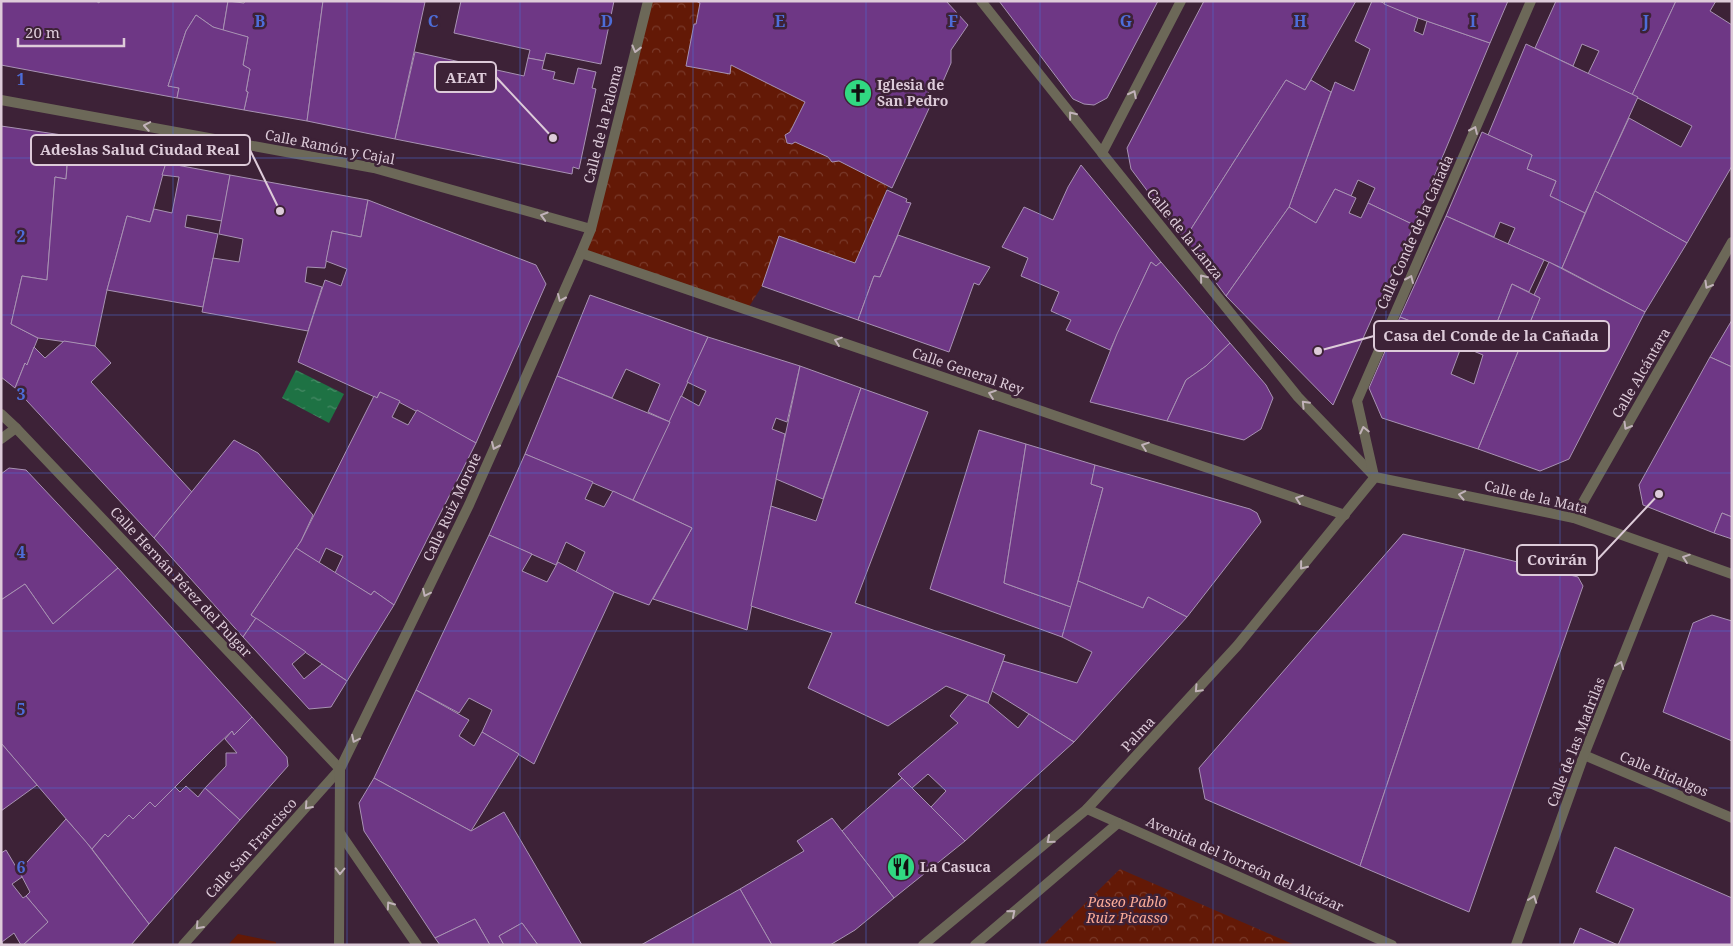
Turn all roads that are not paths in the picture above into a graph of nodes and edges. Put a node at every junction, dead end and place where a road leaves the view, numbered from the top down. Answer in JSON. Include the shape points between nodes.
{"nodes":[{"id":1,"x":648,"y":1,"type":"edge"},
{"id":2,"x":981,"y":1,"type":"edge"},
{"id":3,"x":1181,"y":1,"type":"edge"},
{"id":4,"x":1531,"y":1,"type":"edge"},
{"id":5,"x":1,"y":100,"type":"edge"},
{"id":6,"x":1102,"y":153,"type":"junction"},
{"id":7,"x":591,"y":229,"type":"junction"},
{"id":8,"x":1732,"y":242,"type":"edge"},
{"id":9,"x":581,"y":254,"type":"junction"},
{"id":10,"x":1,"y":414,"type":"edge"},
{"id":11,"x":16,"y":428,"type":"junction"},
{"id":12,"x":1,"y":439,"type":"edge"},
{"id":13,"x":1375,"y":478,"type":"junction"},
{"id":14,"x":1345,"y":515,"type":"junction"},
{"id":15,"x":1574,"y":518,"type":"junction"},
{"id":16,"x":1665,"y":551,"type":"junction"},
{"id":17,"x":1732,"y":574,"type":"edge"},
{"id":18,"x":1584,"y":755,"type":"junction"},
{"id":19,"x":340,"y":769,"type":"junction"},
{"id":20,"x":1087,"y":809,"type":"junction"},
{"id":21,"x":1732,"y":818,"type":"edge"},
{"id":22,"x":1118,"y":823,"type":"junction"},
{"id":23,"x":340,"y":833,"type":"junction"},
{"id":24,"x":183,"y":945,"type":"edge"},
{"id":25,"x":339,"y":945,"type":"edge"},
{"id":26,"x":417,"y":945,"type":"edge"},
{"id":27,"x":923,"y":945,"type":"edge"},
{"id":28,"x":975,"y":945,"type":"edge"},
{"id":29,"x":1392,"y":945,"type":"edge"},
{"id":30,"x":1516,"y":945,"type":"edge"}],
"edges":[{"from":1,"to":7,"type":"street","name":"Calle de la Paloma","one_way":true},
{"from":6,"to":2,"type":"street","name":"Calle de la Lanza","one_way":true},
{"from":6,"to":3,"type":"street","one_way":true},
{"from":13,"to":4,"type":"street","name":"Calle Conde de la Cañada","one_way":true,"via":[[1357,401]]},
{"from":7,"to":5,"type":"street","name":"Calle Ramón y Cajal","one_way":true,"via":[[374,168]]},
{"from":13,"to":6,"type":"street","name":"Calle de la Lanza","one_way":true,"via":[[1298,397]]},
{"from":7,"to":9,"type":"street","name":"Calle de la Paloma"},
{"from":8,"to":15,"type":"street","name":"Calle Alcántara","one_way":true},
{"from":14,"to":9,"type":"street","name":"Calle General Rey","one_way":true},
{"from":9,"to":19,"type":"street","name":"Calle Ruiz Morote","one_way":true,"via":[[469,505]]},
{"from":10,"to":11,"type":"street","name":"Calle Hernán Pérez del Pulgar"},
{"from":11,"to":12,"type":"street"},
{"from":11,"to":19,"type":"street","name":"Calle Hernán Pérez del Pulgar"},
{"from":13,"to":14,"type":"street"},
{"from":15,"to":13,"type":"street","name":"Calle de la Mata","one_way":true},
{"from":14,"to":20,"type":"street","name":"Palma","one_way":true,"via":[[1237,646]]},
{"from":15,"to":16,"type":"street","name":"Calle de la Mata"},
{"from":17,"to":16,"type":"street","name":"Calle de la Mata","one_way":true},
{"from":18,"to":16,"type":"street","name":"Calle de las Madrilas","one_way":true},
{"from":18,"to":21,"type":"street","name":"Calle Hidalgos"},
{"from":30,"to":18,"type":"street","name":"Calle de las Madrilas","one_way":true},
{"from":19,"to":23,"type":"street"},
{"from":19,"to":24,"type":"street","name":"Calle San Francisco","one_way":true},
{"from":20,"to":22,"type":"street","name":"Avenida del Torreón del Alcázar"},
{"from":20,"to":27,"type":"street","name":"Palma","one_way":true},
{"from":28,"to":22,"type":"street","one_way":true},
{"from":22,"to":29,"type":"street","name":"Avenida del Torreón del Alcázar"},
{"from":23,"to":25,"type":"street","one_way":true},
{"from":26,"to":23,"type":"street","one_way":true}]}
